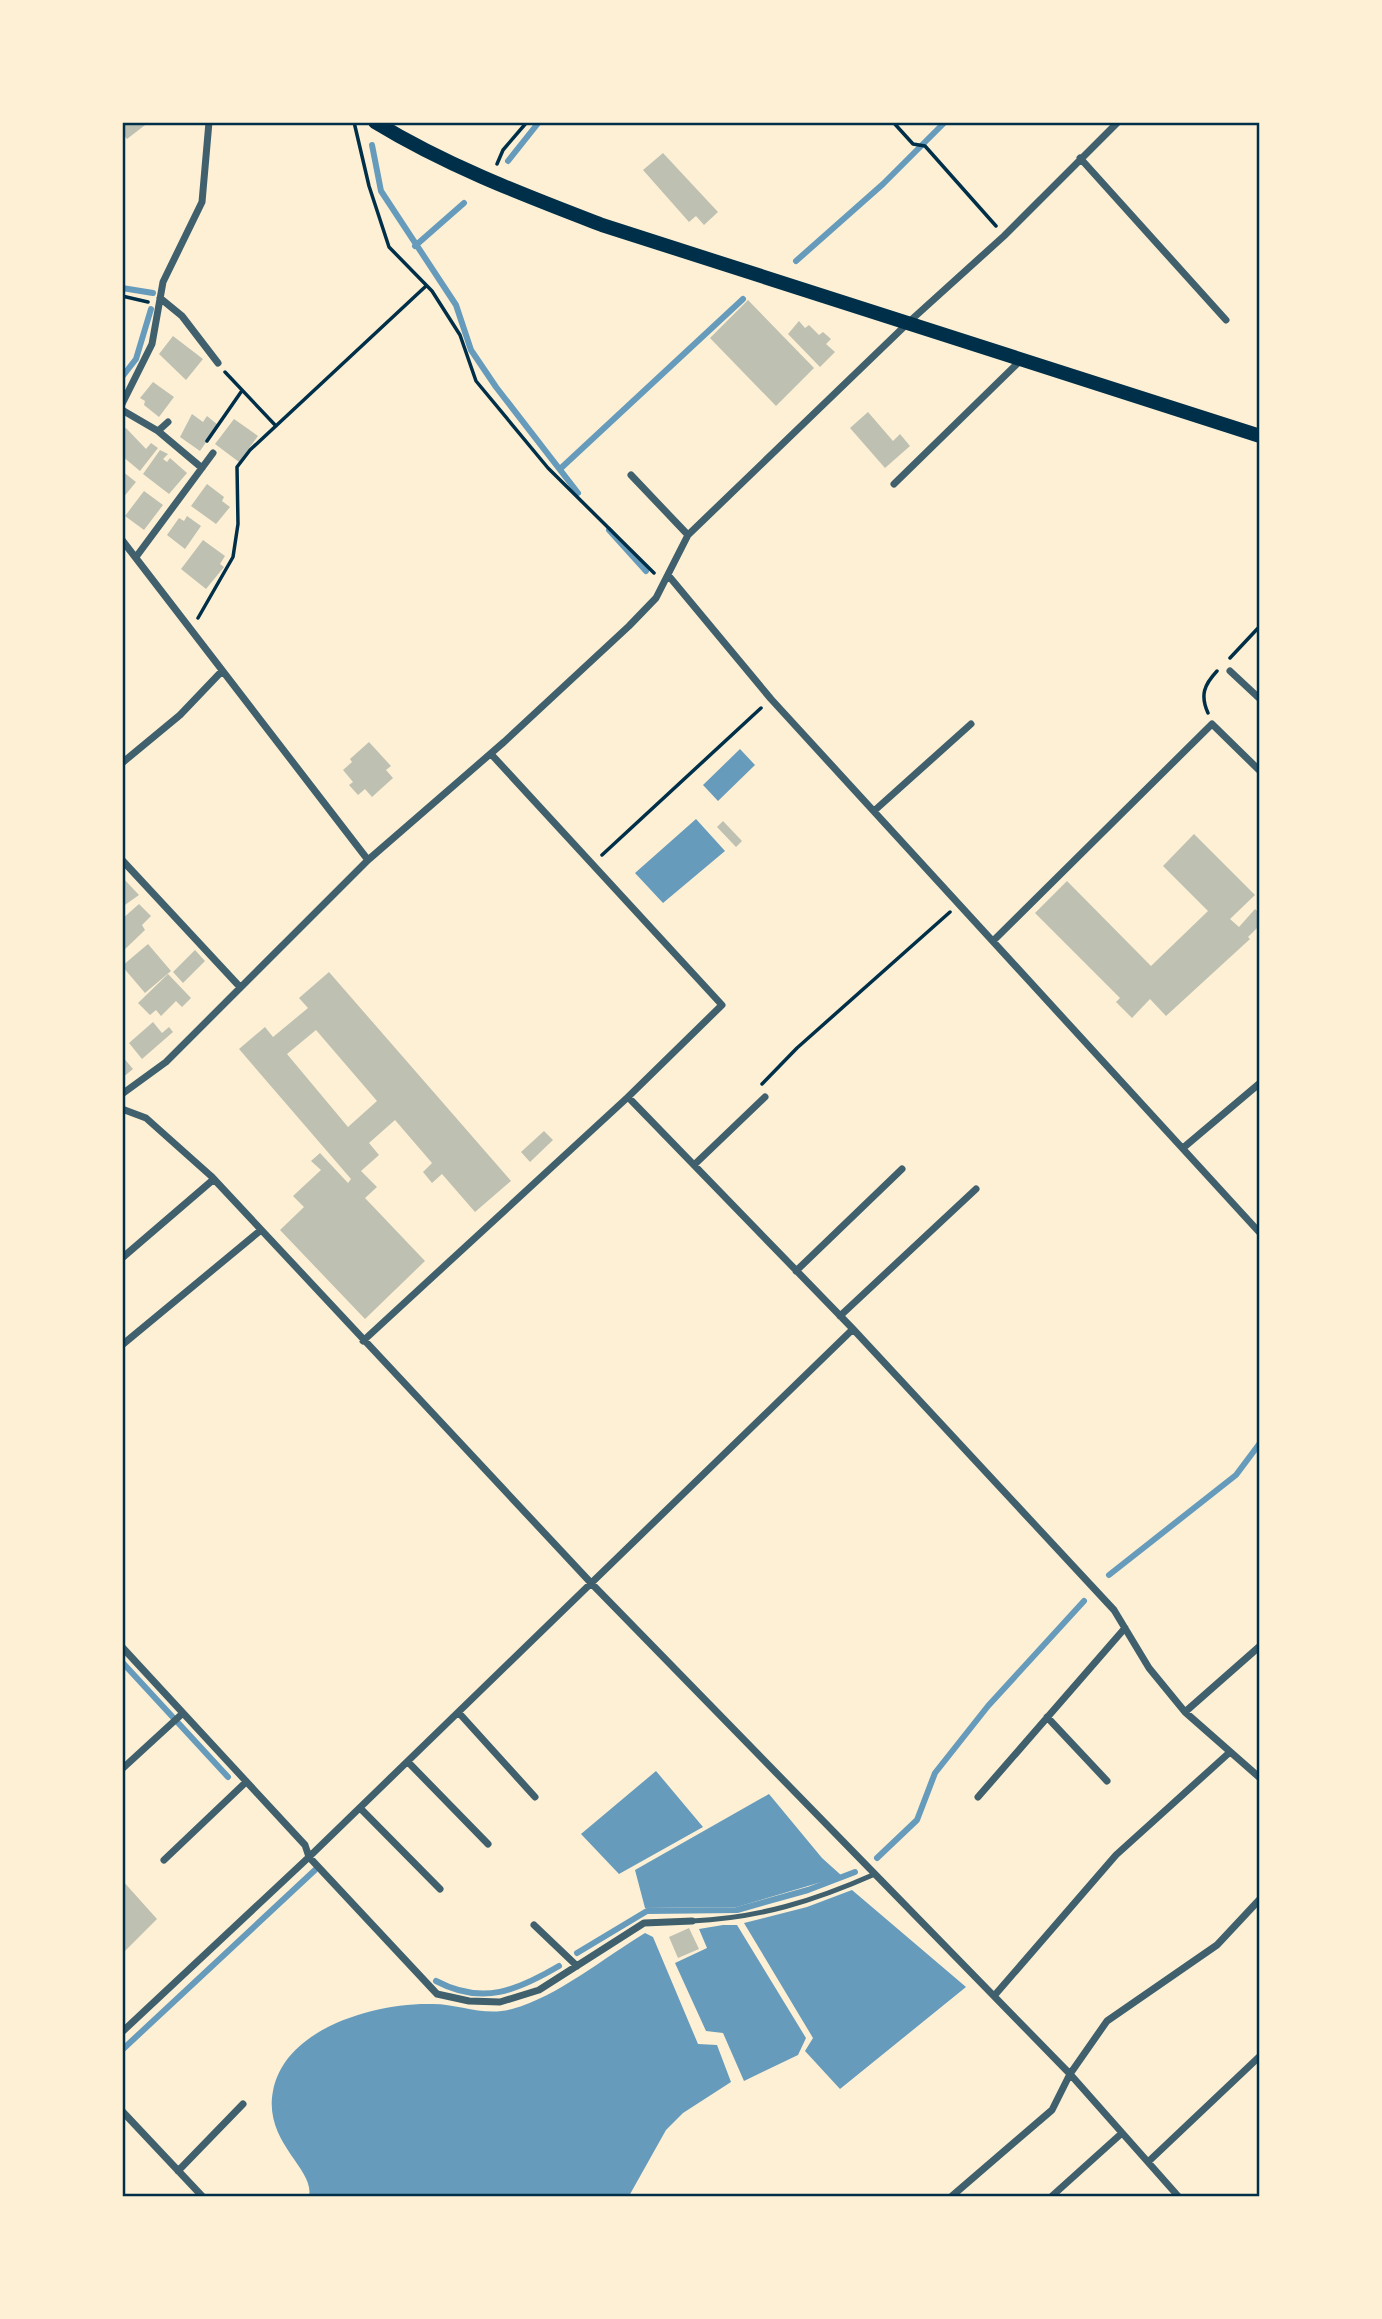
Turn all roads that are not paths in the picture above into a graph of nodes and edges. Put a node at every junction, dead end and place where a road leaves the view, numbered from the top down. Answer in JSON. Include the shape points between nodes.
{"nodes":[{"id":1,"x":209,"y":122,"type":"edge"},
{"id":2,"x":375,"y":122,"type":"edge"},
{"id":3,"x":1118,"y":122,"type":"edge"},
{"id":4,"x":1080,"y":158,"type":"junction"},
{"id":5,"x":160,"y":301,"type":"junction"},
{"id":6,"x":1226,"y":320,"type":"dead end"},
{"id":7,"x":910,"y":321,"type":"junction"},
{"id":8,"x":1023,"y":358,"type":"junction"},
{"id":9,"x":218,"y":363,"type":"road end"},
{"id":10,"x":122,"y":404,"type":"edge"},
{"id":11,"x":122,"y":410,"type":"edge"},
{"id":12,"x":168,"y":422,"type":"dead end"},
{"id":13,"x":158,"y":431,"type":"junction"},
{"id":14,"x":1259,"y":436,"type":"edge"},
{"id":15,"x":213,"y":453,"type":"dead end"},
{"id":16,"x":202,"y":468,"type":"junction"},
{"id":17,"x":631,"y":475,"type":"dead end"},
{"id":18,"x":894,"y":484,"type":"dead end"},
{"id":19,"x":688,"y":535,"type":"junction"},
{"id":20,"x":122,"y":540,"type":"edge"},
{"id":21,"x":136,"y":557,"type":"junction"},
{"id":22,"x":668,"y":575,"type":"junction"},
{"id":23,"x":1230,"y":670,"type":"dead end"},
{"id":24,"x":222,"y":671,"type":"junction"},
{"id":25,"x":1259,"y":699,"type":"edge"},
{"id":26,"x":971,"y":724,"type":"dead end"},
{"id":27,"x":491,"y":754,"type":"junction"},
{"id":28,"x":122,"y":763,"type":"edge"},
{"id":29,"x":1259,"y":771,"type":"edge"},
{"id":30,"x":874,"y":811,"type":"junction"},
{"id":31,"x":122,"y":860,"type":"edge"},
{"id":32,"x":368,"y":860,"type":"junction"},
{"id":33,"x":993,"y":941,"type":"junction"},
{"id":34,"x":240,"y":987,"type":"junction"},
{"id":35,"x":1259,"y":1083,"type":"edge"},
{"id":36,"x":122,"y":1094,"type":"edge"},
{"id":37,"x":628,"y":1097,"type":"junction"},
{"id":38,"x":765,"y":1097,"type":"road end"},
{"id":39,"x":122,"y":1109,"type":"edge"},
{"id":40,"x":1184,"y":1148,"type":"junction"},
{"id":41,"x":694,"y":1165,"type":"junction"},
{"id":42,"x":902,"y":1169,"type":"dead end"},
{"id":43,"x":214,"y":1179,"type":"junction"},
{"id":44,"x":976,"y":1189,"type":"dead end"},
{"id":45,"x":261,"y":1230,"type":"junction"},
{"id":46,"x":1259,"y":1233,"type":"edge"},
{"id":47,"x":122,"y":1258,"type":"edge"},
{"id":48,"x":796,"y":1271,"type":"junction"},
{"id":49,"x":840,"y":1316,"type":"junction"},
{"id":50,"x":853,"y":1329,"type":"junction"},
{"id":51,"x":363,"y":1341,"type":"junction"},
{"id":52,"x":122,"y":1345,"type":"edge"},
{"id":53,"x":592,"y":1584,"type":"junction"},
{"id":54,"x":1125,"y":1628,"type":"junction"},
{"id":55,"x":1259,"y":1646,"type":"edge"},
{"id":56,"x":122,"y":1647,"type":"edge"},
{"id":57,"x":1185,"y":1712,"type":"junction"},
{"id":58,"x":459,"y":1713,"type":"junction"},
{"id":59,"x":1047,"y":1717,"type":"junction"},
{"id":60,"x":178,"y":1718,"type":"junction"},
{"id":61,"x":1230,"y":1752,"type":"junction"},
{"id":62,"x":408,"y":1762,"type":"junction"},
{"id":63,"x":122,"y":1769,"type":"edge"},
{"id":64,"x":1259,"y":1778,"type":"edge"},
{"id":65,"x":1108,"y":1781,"type":"dead end"},
{"id":66,"x":246,"y":1782,"type":"junction"},
{"id":67,"x":536,"y":1797,"type":"dead end"},
{"id":68,"x":978,"y":1797,"type":"dead end"},
{"id":69,"x":360,"y":1808,"type":"junction"},
{"id":70,"x":488,"y":1844,"type":"dead end"},
{"id":71,"x":309,"y":1857,"type":"junction"},
{"id":72,"x":164,"y":1860,"type":"dead end"},
{"id":73,"x":875,"y":1874,"type":"junction"},
{"id":74,"x":440,"y":1889,"type":"dead end"},
{"id":75,"x":1259,"y":1899,"type":"edge"},
{"id":76,"x":692,"y":1921,"type":"joint"},
{"id":77,"x":534,"y":1925,"type":"dead end"},
{"id":78,"x":577,"y":1966,"type":"junction"},
{"id":79,"x":994,"y":1996,"type":"junction"},
{"id":80,"x":122,"y":2032,"type":"edge"},
{"id":81,"x":1259,"y":2056,"type":"edge"},
{"id":82,"x":1070,"y":2074,"type":"junction"},
{"id":83,"x":243,"y":2104,"type":"dead end"},
{"id":84,"x":122,"y":2111,"type":"edge"},
{"id":85,"x":1122,"y":2133,"type":"junction"},
{"id":86,"x":1148,"y":2162,"type":"junction"},
{"id":87,"x":178,"y":2171,"type":"junction"},
{"id":88,"x":202,"y":2196,"type":"edge"},
{"id":89,"x":952,"y":2196,"type":"edge"},
{"id":90,"x":1052,"y":2196,"type":"edge"},
{"id":91,"x":1178,"y":2196,"type":"edge"}],
"edges":[{"from":1,"to":5,"type":"street","via":[[202,202],[163,282]]},
{"from":2,"to":7,"type":"main road","via":[[421,150],[602,225]]},
{"from":3,"to":4,"type":"street"},
{"from":4,"to":6,"type":"street"},
{"from":4,"to":7,"type":"street","via":[[1004,236]]},
{"from":5,"to":9,"type":"street","via":[[182,316]]},
{"from":5,"to":10,"type":"street","via":[[152,344]]},
{"from":7,"to":8,"type":"main road"},
{"from":7,"to":19,"type":"street"},
{"from":8,"to":14,"type":"main road"},
{"from":8,"to":18,"type":"street"},
{"from":11,"to":13,"type":"street"},
{"from":12,"to":13,"type":"street"},
{"from":13,"to":16,"type":"street"},
{"from":15,"to":16,"type":"street"},
{"from":16,"to":21,"type":"street"},
{"from":17,"to":19,"type":"street"},
{"from":19,"to":22,"type":"street"},
{"from":20,"to":21,"type":"street"},
{"from":21,"to":24,"type":"street"},
{"from":22,"to":27,"type":"street","via":[[656,598],[629,626]]},
{"from":22,"to":30,"type":"street","via":[[771,699]]},
{"from":23,"to":25,"type":"street"},
{"from":24,"to":28,"type":"street","via":[[180,715]]},
{"from":24,"to":32,"type":"street"},
{"from":26,"to":30,"type":"street"},
{"from":27,"to":32,"type":"street"},
{"from":27,"to":37,"type":"street","via":[[722,1005]]},
{"from":29,"to":33,"type":"street","via":[[1212,724]]},
{"from":30,"to":33,"type":"street"},
{"from":31,"to":34,"type":"street"},
{"from":32,"to":34,"type":"street"},
{"from":33,"to":40,"type":"street"},
{"from":34,"to":36,"type":"street","via":[[166,1062]]},
{"from":35,"to":40,"type":"street"},
{"from":37,"to":41,"type":"street"},
{"from":37,"to":51,"type":"street"},
{"from":38,"to":41,"type":"street"},
{"from":39,"to":43,"type":"street","via":[[146,1118]]},
{"from":40,"to":46,"type":"street"},
{"from":41,"to":48,"type":"street"},
{"from":42,"to":48,"type":"street"},
{"from":43,"to":45,"type":"street"},
{"from":43,"to":47,"type":"street"},
{"from":44,"to":49,"type":"street"},
{"from":45,"to":51,"type":"street"},
{"from":45,"to":52,"type":"street"},
{"from":48,"to":49,"type":"street"},
{"from":49,"to":50,"type":"street"},
{"from":50,"to":53,"type":"street"},
{"from":50,"to":54,"type":"street","via":[[1114,1610]]},
{"from":51,"to":53,"type":"street"},
{"from":53,"to":58,"type":"street"},
{"from":53,"to":73,"type":"street"},
{"from":54,"to":57,"type":"street","via":[[1149,1668]]},
{"from":54,"to":59,"type":"street"},
{"from":55,"to":57,"type":"street"},
{"from":56,"to":60,"type":"street"},
{"from":57,"to":61,"type":"street"},
{"from":58,"to":62,"type":"street"},
{"from":58,"to":67,"type":"street"},
{"from":59,"to":65,"type":"street"},
{"from":59,"to":68,"type":"street"},
{"from":60,"to":63,"type":"street"},
{"from":60,"to":66,"type":"street"},
{"from":61,"to":64,"type":"street"},
{"from":61,"to":79,"type":"street","via":[[1116,1855]]},
{"from":62,"to":69,"type":"street"},
{"from":62,"to":70,"type":"street"},
{"from":66,"to":71,"type":"street","via":[[304,1845]]},
{"from":66,"to":72,"type":"street"},
{"from":69,"to":71,"type":"street"},
{"from":69,"to":74,"type":"street"},
{"from":71,"to":78,"type":"street","via":[[437,1994],[500,2002],[539,1990]]},
{"from":71,"to":80,"type":"street"},
{"from":73,"to":76,"type":"lane","via":[[840,1890],[739,1919]]},
{"from":73,"to":79,"type":"street"},
{"from":75,"to":82,"type":"street","via":[[1217,1945],[1107,2021]]},
{"from":76,"to":78,"type":"street","via":[[644,1923]]},
{"from":77,"to":78,"type":"street"},
{"from":79,"to":82,"type":"street"},
{"from":81,"to":86,"type":"street"},
{"from":82,"to":85,"type":"street"},
{"from":82,"to":89,"type":"street","via":[[1052,2110]]},
{"from":83,"to":87,"type":"street"},
{"from":84,"to":87,"type":"street"},
{"from":85,"to":86,"type":"street"},
{"from":85,"to":90,"type":"street"},
{"from":86,"to":91,"type":"street"},
{"from":87,"to":88,"type":"street"}]}
